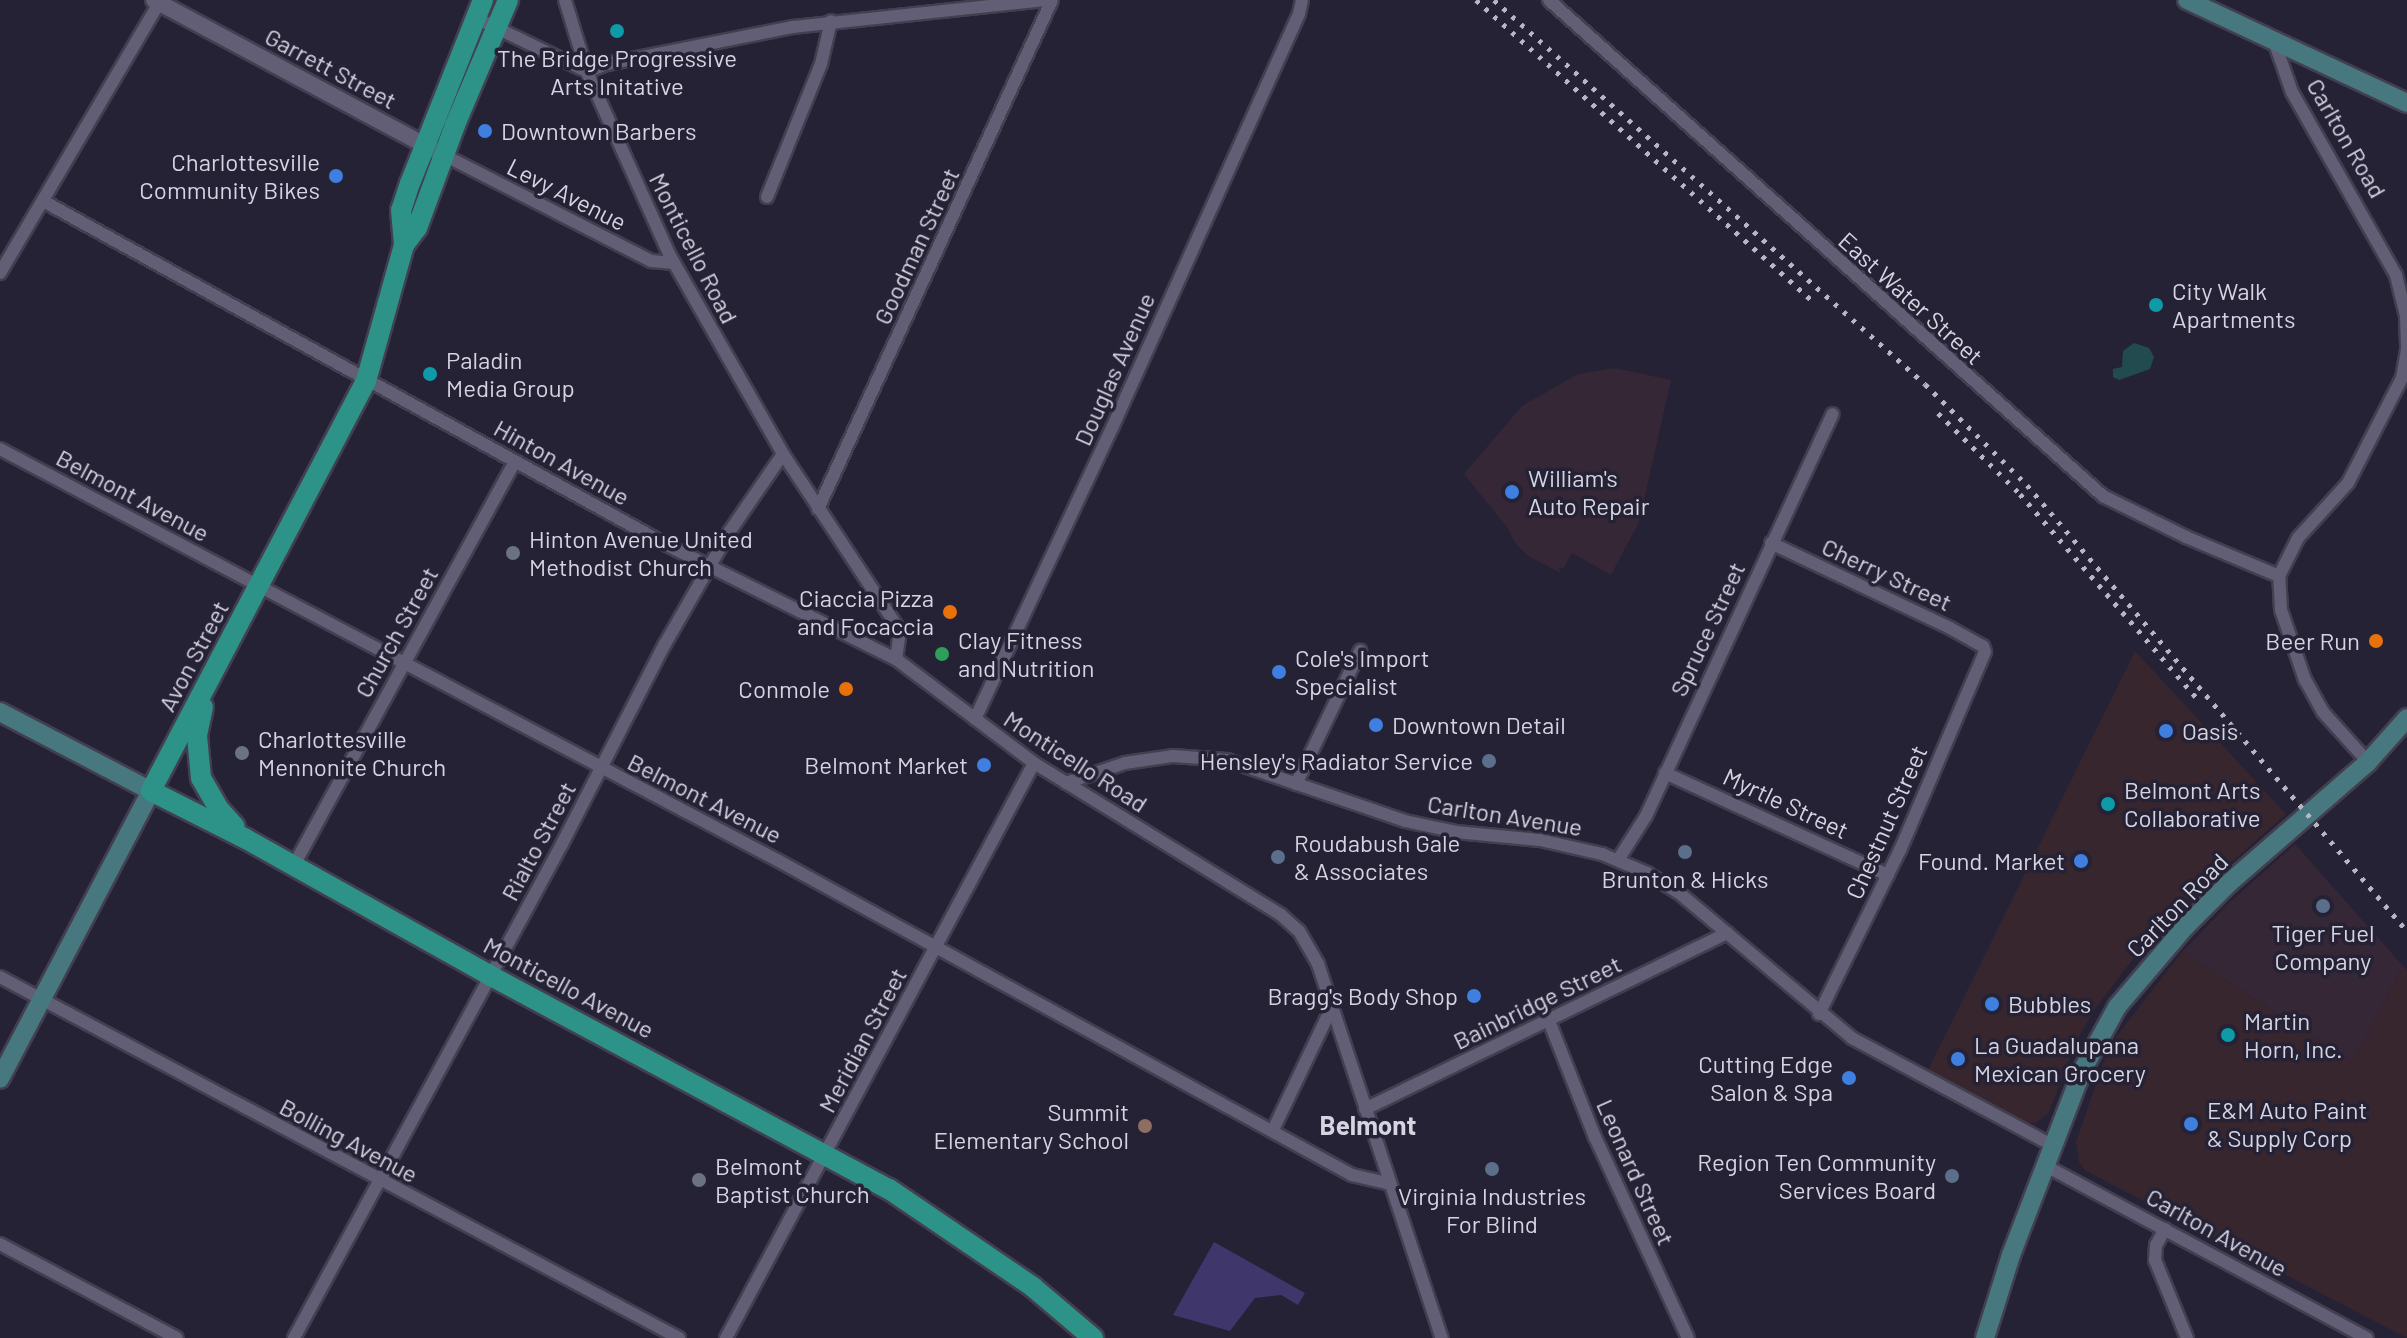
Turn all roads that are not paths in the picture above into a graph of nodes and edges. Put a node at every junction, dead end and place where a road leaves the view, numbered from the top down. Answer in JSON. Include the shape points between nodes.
{"nodes":[{"id":1,"x":508,"y":0,"type":"edge"},
{"id":2,"x":565,"y":0,"type":"edge"},
{"id":3,"x":1044,"y":0,"type":"edge"},
{"id":4,"x":1052,"y":0,"type":"edge"},
{"id":5,"x":1302,"y":0,"type":"edge"},
{"id":6,"x":1549,"y":0,"type":"edge"},
{"id":7,"x":2187,"y":0,"type":"edge"},
{"id":8,"x":158,"y":1,"type":"edge"},
{"id":9,"x":479,"y":9,"type":"edge"},
{"id":10,"x":831,"y":21,"type":"junction"},
{"id":11,"x":496,"y":26,"type":"junction"},
{"id":12,"x":2274,"y":41,"type":"junction"},
{"id":13,"x":587,"y":72,"type":"junction"},
{"id":14,"x":2407,"y":103,"type":"edge"},
{"id":15,"x":434,"y":150,"type":"junction"},
{"id":16,"x":767,"y":197,"type":"dead end"},
{"id":17,"x":43,"y":201,"type":"junction"},
{"id":18,"x":674,"y":263,"type":"junction"},
{"id":19,"x":0,"y":273,"type":"edge"},
{"id":20,"x":2407,"y":350,"type":"edge"},
{"id":21,"x":366,"y":381,"type":"junction"},
{"id":22,"x":1833,"y":414,"type":"dead end"},
{"id":23,"x":0,"y":449,"type":"edge"},
{"id":24,"x":783,"y":454,"type":"junction"},
{"id":25,"x":515,"y":461,"type":"junction"},
{"id":26,"x":818,"y":509,"type":"junction"},
{"id":27,"x":1771,"y":543,"type":"junction"},
{"id":28,"x":710,"y":566,"type":"junction"},
{"id":29,"x":2279,"y":576,"type":"junction"},
{"id":30,"x":258,"y":588,"type":"junction"},
{"id":31,"x":1983,"y":646,"type":"joint"},
{"id":32,"x":1360,"y":651,"type":"dead end"},
{"id":33,"x":896,"y":659,"type":"junction"},
{"id":34,"x":404,"y":663,"type":"junction"},
{"id":35,"x":207,"y":686,"type":"junction"},
{"id":36,"x":0,"y":712,"type":"edge"},
{"id":37,"x":2407,"y":718,"type":"edge"},
{"id":38,"x":975,"y":719,"type":"junction"},
{"id":39,"x":2368,"y":762,"type":"junction"},
{"id":40,"x":1034,"y":763,"type":"junction"},
{"id":41,"x":601,"y":769,"type":"junction"},
{"id":42,"x":1665,"y":773,"type":"junction"},
{"id":43,"x":1066,"y":783,"type":"junction"},
{"id":44,"x":1296,"y":784,"type":"junction"},
{"id":45,"x":151,"y":791,"type":"junction"},
{"id":46,"x":246,"y":839,"type":"junction"},
{"id":47,"x":1618,"y":860,"type":"junction"},
{"id":48,"x":294,"y":865,"type":"junction"},
{"id":49,"x":1888,"y":875,"type":"junction"},
{"id":50,"x":1728,"y":933,"type":"junction"},
{"id":51,"x":936,"y":947,"type":"junction"},
{"id":52,"x":491,"y":976,"type":"junction"},
{"id":53,"x":0,"y":977,"type":"edge"},
{"id":54,"x":42,"y":1000,"type":"junction"},
{"id":55,"x":1332,"y":1007,"type":"junction"},
{"id":56,"x":1819,"y":1014,"type":"junction"},
{"id":57,"x":1549,"y":1021,"type":"junction"},
{"id":58,"x":0,"y":1079,"type":"edge"},
{"id":59,"x":1365,"y":1109,"type":"junction"},
{"id":60,"x":1273,"y":1130,"type":"junction"},
{"id":61,"x":2053,"y":1146,"type":"junction"},
{"id":62,"x":825,"y":1154,"type":"junction"},
{"id":63,"x":2046,"y":1166,"type":"junction"},
{"id":64,"x":380,"y":1182,"type":"junction"},
{"id":65,"x":1390,"y":1184,"type":"junction"},
{"id":66,"x":2165,"y":1229,"type":"junction"},
{"id":67,"x":0,"y":1244,"type":"edge"},
{"id":68,"x":177,"y":1338,"type":"edge"},
{"id":69,"x":294,"y":1338,"type":"edge"},
{"id":70,"x":679,"y":1338,"type":"edge"},
{"id":71,"x":726,"y":1338,"type":"edge"},
{"id":72,"x":1093,"y":1338,"type":"edge"},
{"id":73,"x":1442,"y":1338,"type":"edge"},
{"id":74,"x":1688,"y":1338,"type":"edge"},
{"id":75,"x":1985,"y":1338,"type":"edge"},
{"id":76,"x":2187,"y":1338,"type":"edge"},
{"id":77,"x":2367,"y":1338,"type":"edge"}],
"edges":[{"from":1,"to":11,"type":"main road","name":"Avon Street"},
{"from":2,"to":13,"type":"street","name":"Monticello Road"},
{"from":3,"to":10,"type":"street"},
{"from":4,"to":26,"type":"street","name":"Goodman Street"},
{"from":5,"to":38,"type":"street","name":"Douglas Avenue","via":[[1068,526]]},
{"from":6,"to":29,"type":"street","name":"East Water Street","via":[[2103,496]]},
{"from":7,"to":12,"type":"main road"},
{"from":8,"to":15,"type":"street","name":"Garrett Street"},
{"from":8,"to":17,"type":"street"},
{"from":9,"to":11,"type":"street"},
{"from":9,"to":15,"type":"main road","name":"Avon Street"},
{"from":10,"to":13,"type":"street"},
{"from":10,"to":16,"type":"street","via":[[821,64]]},
{"from":11,"to":13,"type":"street"},
{"from":11,"to":15,"type":"main road","name":"Avon Street"},
{"from":12,"to":14,"type":"main road"},
{"from":12,"to":20,"type":"street","name":"Carlton Road","via":[[2292,92],[2396,275]]},
{"from":13,"to":18,"type":"street","name":"Monticello Road"},
{"from":15,"to":18,"type":"street","name":"Levy Avenue","via":[[651,261]]},
{"from":15,"to":21,"type":"main road","name":"Avon Street","via":[[417,228],[404,245]]},
{"from":17,"to":19,"type":"street"},
{"from":17,"to":21,"type":"street","name":"Hinton Avenue"},
{"from":18,"to":24,"type":"street","name":"Monticello Road"},
{"from":20,"to":29,"type":"street","name":"Carlton Road","via":[[2393,401],[2348,483],[2298,538]]},
{"from":21,"to":25,"type":"street","name":"Hinton Avenue"},
{"from":21,"to":30,"type":"main road","name":"Avon Street"},
{"from":22,"to":27,"type":"street","name":"Spruce Street"},
{"from":23,"to":30,"type":"street","name":"Belmont Avenue"},
{"from":24,"to":26,"type":"street","name":"Monticello Road"},
{"from":24,"to":28,"type":"street","name":"Rialto Street"},
{"from":25,"to":28,"type":"street","name":"Hinton Avenue"},
{"from":25,"to":34,"type":"street","name":"Church Street"},
{"from":26,"to":33,"type":"street","name":"Monticello Road","via":[[900,631]]},
{"from":27,"to":31,"type":"street","name":"Cherry Street"},
{"from":27,"to":42,"type":"street","name":"Spruce Street"},
{"from":28,"to":33,"type":"street","name":"Hinton Avenue"},
{"from":28,"to":41,"type":"street","name":"Rialto Street"},
{"from":29,"to":39,"type":"street","via":[[2281,610],[2305,680],[2323,712]]},
{"from":30,"to":34,"type":"street","name":"Belmont Avenue"},
{"from":30,"to":35,"type":"main road","name":"Avon Street"},
{"from":31,"to":49,"type":"street","name":"Chestnut Street","via":[[1985,652]]},
{"from":32,"to":44,"type":"street"},
{"from":33,"to":38,"type":"street","name":"Monticello Road"},
{"from":34,"to":41,"type":"street","name":"Belmont Avenue"},
{"from":34,"to":48,"type":"street","name":"Church Street"},
{"from":35,"to":45,"type":"main road","name":"Avon Street"},
{"from":35,"to":46,"type":"main road","via":[[197,736],[201,778],[218,808]]},
{"from":36,"to":45,"type":"main road","name":"Monticello Avenue"},
{"from":37,"to":39,"type":"main road","name":"Carlton Road"},
{"from":38,"to":40,"type":"street","name":"Monticello Road"},
{"from":39,"to":61,"type":"main road","name":"Carlton Road","via":[[2229,883],[2143,974],[2098,1038]]},
{"from":40,"to":43,"type":"street","name":"Monticello Road"},
{"from":40,"to":51,"type":"street","name":"Meridian Street"},
{"from":41,"to":51,"type":"street","name":"Belmont Avenue"},
{"from":41,"to":52,"type":"street","name":"Rialto Street"},
{"from":42,"to":47,"type":"street","name":"Spruce Street"},
{"from":42,"to":49,"type":"street","name":"Myrtle Street"},
{"from":43,"to":44,"type":"street","name":"Carlton Avenue","via":[[1125,763],[1200,756],[1242,764]]},
{"from":43,"to":55,"type":"street","name":"Monticello Road","via":[[1281,915],[1310,946]]},
{"from":44,"to":47,"type":"street","name":"Carlton Avenue","via":[[1405,821],[1568,845]]},
{"from":45,"to":46,"type":"main road","name":"Monticello Avenue"},
{"from":45,"to":54,"type":"main road","name":"Avon Street"},
{"from":46,"to":48,"type":"main road","name":"Monticello Avenue"},
{"from":47,"to":50,"type":"street","name":"Carlton Avenue","via":[[1678,892]]},
{"from":48,"to":52,"type":"main road","name":"Monticello Avenue"},
{"from":49,"to":56,"type":"street","name":"Chestnut Street"},
{"from":50,"to":56,"type":"street","name":"Carlton Avenue"},
{"from":50,"to":57,"type":"street","name":"Bainbridge Street"},
{"from":51,"to":60,"type":"street","name":"Belmont Avenue"},
{"from":51,"to":62,"type":"street","name":"Meridian Street"},
{"from":52,"to":62,"type":"main road","name":"Monticello Avenue"},
{"from":52,"to":64,"type":"street","name":"Rialto Street"},
{"from":53,"to":54,"type":"street","name":"Bolling Avenue"},
{"from":54,"to":58,"type":"main road","name":"Avon Street"},
{"from":54,"to":64,"type":"street","name":"Bolling Avenue"},
{"from":55,"to":59,"type":"street","name":"Monticello Road"},
{"from":55,"to":60,"type":"street"},
{"from":56,"to":61,"type":"street","name":"Carlton Avenue","via":[[1881,1057]]},
{"from":57,"to":59,"type":"street","name":"Bainbridge Street"},
{"from":57,"to":74,"type":"street","name":"Leonard Street","via":[[1595,1137]]},
{"from":59,"to":65,"type":"street","name":"Monticello Road"},
{"from":60,"to":65,"type":"street","name":"Belmont Avenue","via":[[1352,1175]]},
{"from":61,"to":63,"type":"main road","name":"Carlton Road"},
{"from":62,"to":71,"type":"street","name":"Meridian Street"},
{"from":62,"to":72,"type":"main road","name":"Monticello Avenue","via":[[949,1228],[1033,1287]]},
{"from":63,"to":66,"type":"street","name":"Carlton Avenue"},
{"from":63,"to":75,"type":"main road","name":"Carlton Road"},
{"from":64,"to":69,"type":"street","name":"Rialto Street"},
{"from":64,"to":70,"type":"street","name":"Bolling Avenue"},
{"from":65,"to":73,"type":"street","name":"Monticello Road"},
{"from":66,"to":76,"type":"street","via":[[2155,1260]]},
{"from":66,"to":77,"type":"street","name":"Carlton Avenue"},
{"from":67,"to":68,"type":"street"}]}
